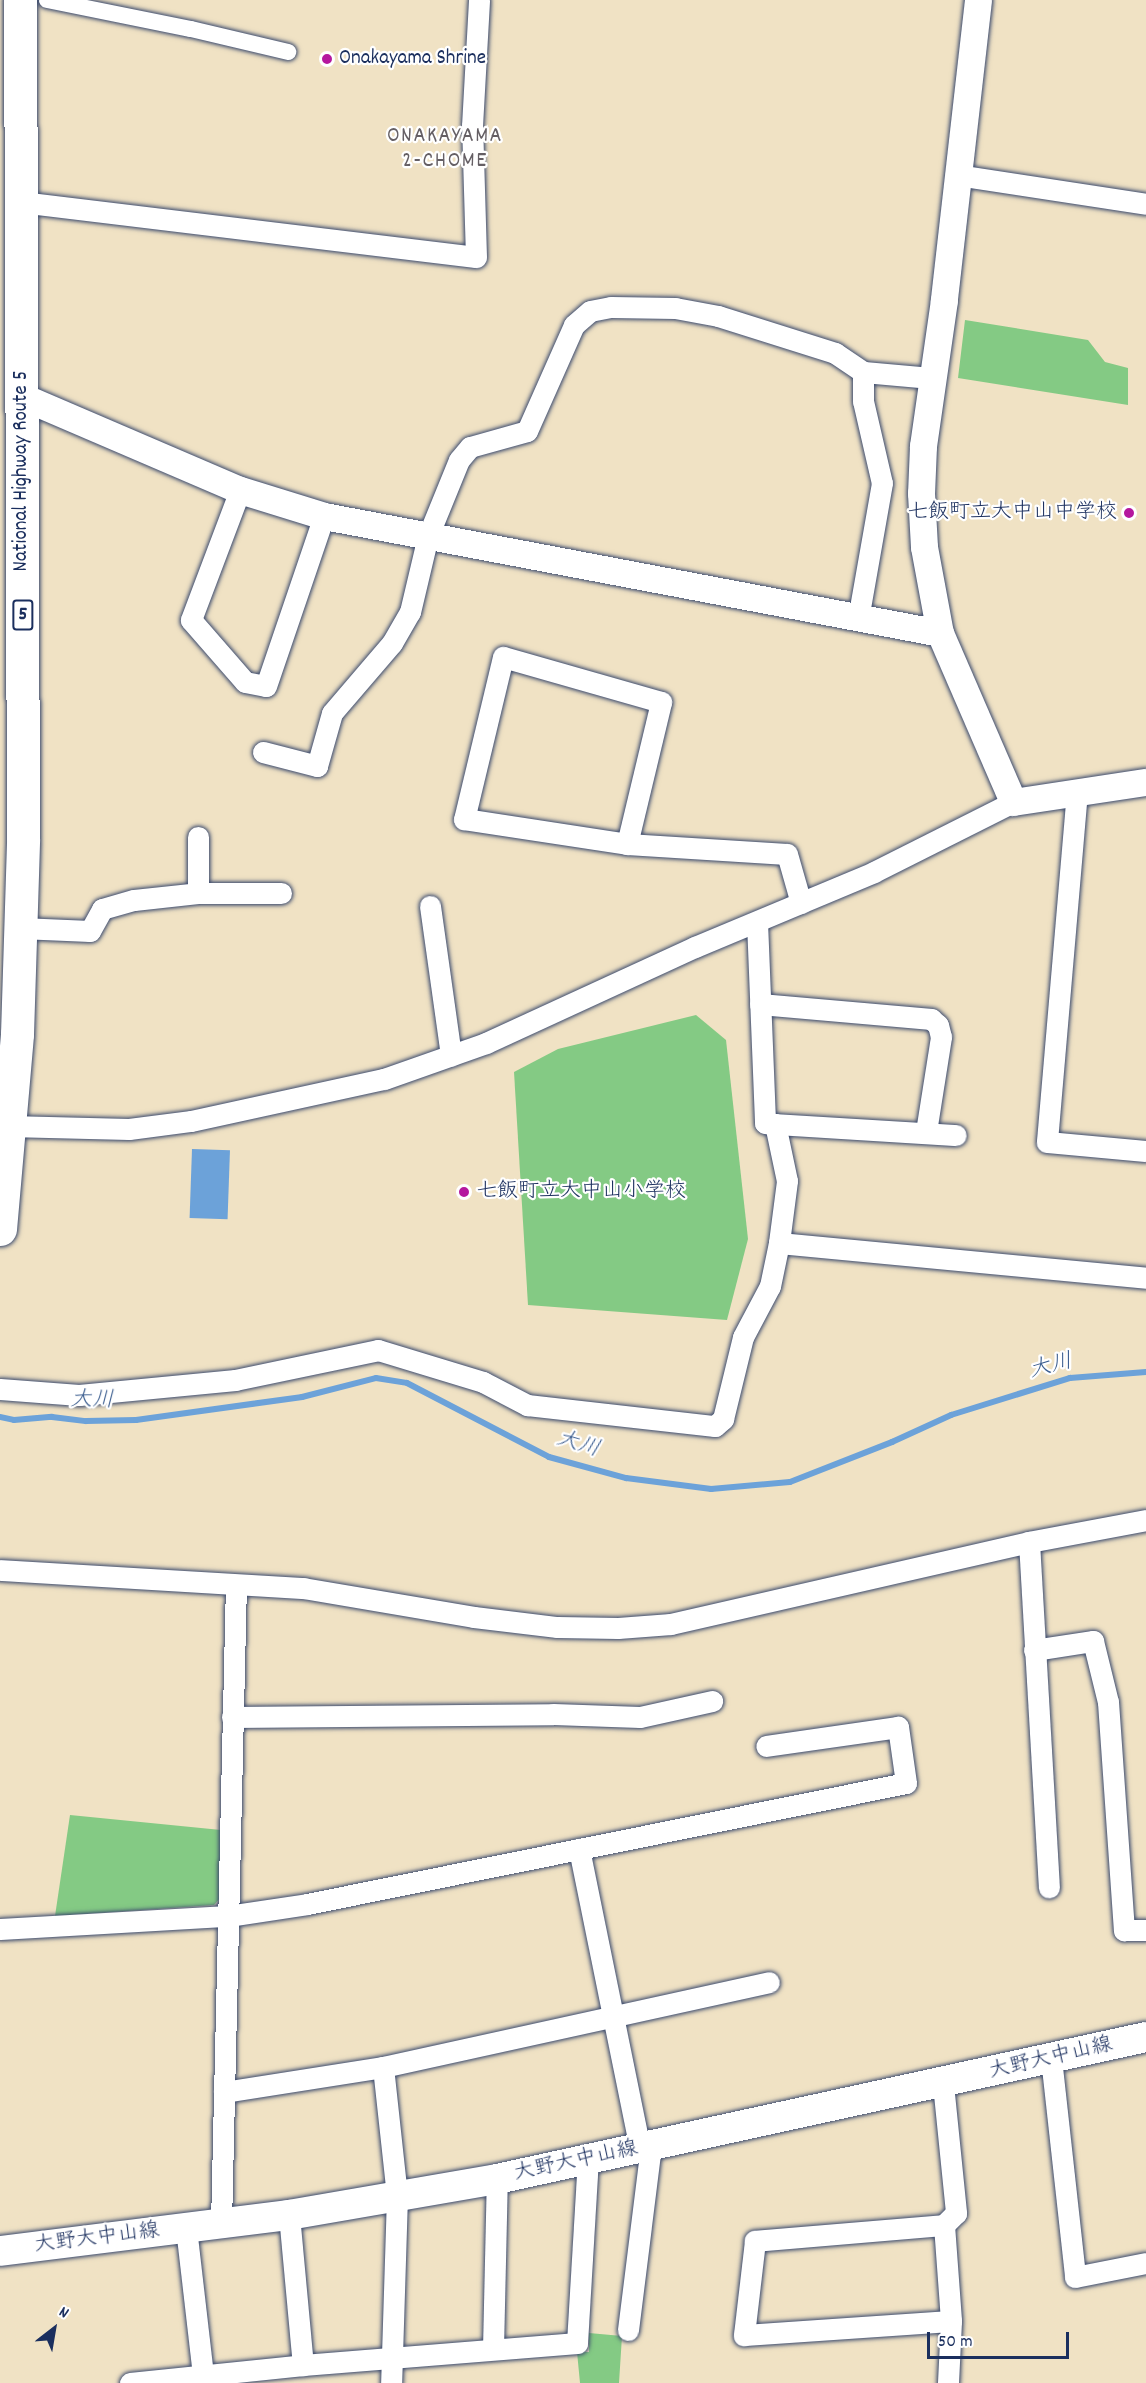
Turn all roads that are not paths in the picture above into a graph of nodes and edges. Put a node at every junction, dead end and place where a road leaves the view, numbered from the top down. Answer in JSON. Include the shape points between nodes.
{"nodes":[{"id":1,"x":20,"y":0,"type":"edge"},
{"id":2,"x":48,"y":0,"type":"edge"},
{"id":3,"x":479,"y":0,"type":"edge"},
{"id":4,"x":978,"y":0,"type":"edge"},
{"id":5,"x":288,"y":52,"type":"dead end"},
{"id":6,"x":957,"y":175,"type":"junction"},
{"id":7,"x":21,"y":202,"type":"junction"},
{"id":8,"x":1146,"y":204,"type":"edge"},
{"id":9,"x":863,"y":372,"type":"junction"},
{"id":10,"x":932,"y":378,"type":"junction"},
{"id":11,"x":23,"y":397,"type":"junction"},
{"id":12,"x":240,"y":490,"type":"junction"},
{"id":13,"x":324,"y":516,"type":"junction"},
{"id":14,"x":428,"y":536,"type":"junction"},
{"id":15,"x":858,"y":619,"type":"junction"},
{"id":16,"x":11,"y":625,"type":"edge"},
{"id":17,"x":940,"y":633,"type":"junction"},
{"id":18,"x":263,"y":752,"type":"dead end"},
{"id":19,"x":1146,"y":782,"type":"edge"},
{"id":20,"x":1077,"y":791,"type":"junction"},
{"id":21,"x":1013,"y":802,"type":"junction"},
{"id":22,"x":198,"y":837,"type":"dead end"},
{"id":23,"x":627,"y":844,"type":"junction"},
{"id":24,"x":198,"y":893,"type":"junction"},
{"id":25,"x":281,"y":893,"type":"dead end"},
{"id":26,"x":801,"y":903,"type":"junction"},
{"id":27,"x":430,"y":906,"type":"dead end"},
{"id":28,"x":757,"y":922,"type":"junction"},
{"id":29,"x":20,"y":928,"type":"junction"},
{"id":30,"x":760,"y":1004,"type":"junction"},
{"id":31,"x":8,"y":1034,"type":"edge"},
{"id":32,"x":451,"y":1056,"type":"junction"},
{"id":33,"x":775,"y":1124,"type":"junction"},
{"id":34,"x":8,"y":1126,"type":"junction"},
{"id":35,"x":926,"y":1132,"type":"junction"},
{"id":36,"x":956,"y":1136,"type":"dead end"},
{"id":37,"x":1146,"y":1151,"type":"edge"},
{"id":38,"x":0,"y":1229,"type":"edge"},
{"id":39,"x":779,"y":1243,"type":"junction"},
{"id":40,"x":1146,"y":1278,"type":"edge"},
{"id":41,"x":0,"y":1389,"type":"edge"},
{"id":42,"x":1146,"y":1520,"type":"edge"},
{"id":43,"x":1029,"y":1542,"type":"junction"},
{"id":44,"x":0,"y":1570,"type":"edge"},
{"id":45,"x":236,"y":1585,"type":"junction"},
{"id":46,"x":1034,"y":1650,"type":"junction"},
{"id":47,"x":712,"y":1701,"type":"dead end"},
{"id":48,"x":232,"y":1717,"type":"junction"},
{"id":49,"x":766,"y":1746,"type":"dead end"},
{"id":50,"x":579,"y":1849,"type":"junction"},
{"id":51,"x":1049,"y":1887,"type":"dead end"},
{"id":52,"x":228,"y":1916,"type":"junction"},
{"id":53,"x":0,"y":1929,"type":"edge"},
{"id":54,"x":1146,"y":1930,"type":"edge"},
{"id":55,"x":769,"y":1982,"type":"dead end"},
{"id":56,"x":614,"y":2017,"type":"junction"},
{"id":57,"x":1146,"y":2037,"type":"edge"},
{"id":58,"x":1051,"y":2058,"type":"junction"},
{"id":59,"x":383,"y":2067,"type":"junction"},
{"id":60,"x":943,"y":2084,"type":"junction"},
{"id":61,"x":224,"y":2092,"type":"junction"},
{"id":62,"x":645,"y":2147,"type":"junction"},
{"id":63,"x":588,"y":2159,"type":"junction"},
{"id":64,"x":497,"y":2179,"type":"junction"},
{"id":65,"x":397,"y":2196,"type":"junction"},
{"id":66,"x":289,"y":2215,"type":"junction"},
{"id":67,"x":222,"y":2224,"type":"junction"},
{"id":68,"x":944,"y":2225,"type":"junction"},
{"id":69,"x":186,"y":2228,"type":"junction"},
{"id":70,"x":0,"y":2251,"type":"edge"},
{"id":71,"x":1146,"y":2263,"type":"edge"},
{"id":72,"x":951,"y":2321,"type":"junction"},
{"id":73,"x":628,"y":2330,"type":"dead end"},
{"id":74,"x":494,"y":2349,"type":"junction"},
{"id":75,"x":391,"y":2359,"type":"junction"},
{"id":76,"x":303,"y":2365,"type":"junction"},
{"id":77,"x":203,"y":2375,"type":"junction"},
{"id":78,"x":130,"y":2383,"type":"edge"},
{"id":79,"x":391,"y":2383,"type":"edge"},
{"id":80,"x":948,"y":2383,"type":"edge"}],
"edges":[{"from":1,"to":7,"type":"highway","name":"National Highway Route 5","number":"5"},
{"from":2,"to":5,"type":"street"},
{"from":3,"to":7,"type":"street","via":[[472,126],[476,257]]},
{"from":4,"to":6,"type":"street"},
{"from":6,"to":8,"type":"street"},
{"from":6,"to":10,"type":"street"},
{"from":7,"to":11,"type":"highway","name":"National Highway Route 5","number":"5"},
{"from":9,"to":10,"type":"street"},
{"from":9,"to":14,"type":"street","via":[[835,353],[718,316],[675,308],[611,306],[590,311],[574,325],[527,431],[470,447],[459,460]]},
{"from":9,"to":15,"type":"street","via":[[863,401],[882,483]]},
{"from":10,"to":17,"type":"street","via":[[921,493],[924,548]]},
{"from":11,"to":12,"type":"street"},
{"from":11,"to":16,"type":"highway","name":"National Highway Route 5","number":"5"},
{"from":12,"to":13,"type":"street"},
{"from":12,"to":13,"type":"street","via":[[191,621],[245,682],[266,687]]},
{"from":13,"to":14,"type":"street"},
{"from":14,"to":15,"type":"street"},
{"from":14,"to":18,"type":"street","via":[[410,612],[387,650],[332,713],[317,766]]},
{"from":15,"to":17,"type":"street"},
{"from":16,"to":29,"type":"highway","name":"National Highway Route 5","number":"5","via":[[23,839]]},
{"from":17,"to":21,"type":"street"},
{"from":19,"to":20,"type":"street"},
{"from":20,"to":21,"type":"street"},
{"from":20,"to":37,"type":"street","via":[[1047,1142]]},
{"from":21,"to":26,"type":"street","via":[[874,872]]},
{"from":22,"to":24,"type":"street"},
{"from":23,"to":23,"type":"street","via":[[661,702],[503,657],[464,819]]},
{"from":23,"to":26,"type":"street","via":[[787,854]]},
{"from":24,"to":25,"type":"street"},
{"from":24,"to":29,"type":"street","via":[[134,900],[102,909],[90,931]]},
{"from":26,"to":28,"type":"street"},
{"from":27,"to":32,"type":"street"},
{"from":28,"to":30,"type":"street"},
{"from":28,"to":32,"type":"street"},
{"from":29,"to":31,"type":"highway","name":"National Highway Route 5","number":"5"},
{"from":30,"to":33,"type":"street","via":[[765,1123]]},
{"from":30,"to":35,"type":"street","via":[[931,1019],[938,1025],[941,1037]]},
{"from":31,"to":34,"type":"highway","name":"National Highway Route 5","number":"5"},
{"from":32,"to":34,"type":"street","via":[[384,1079],[191,1121],[129,1129]]},
{"from":33,"to":35,"type":"street"},
{"from":33,"to":39,"type":"street","via":[[787,1181]]},
{"from":34,"to":38,"type":"highway","name":"National Highway Route 5","number":"5"},
{"from":35,"to":36,"type":"street"},
{"from":39,"to":40,"type":"street"},
{"from":39,"to":41,"type":"street","via":[[770,1286],[743,1337],[723,1419],[716,1426],[527,1405],[483,1382],[378,1350],[235,1380],[79,1395]]},
{"from":42,"to":43,"type":"street"},
{"from":43,"to":45,"type":"street","via":[[671,1624],[618,1628],[557,1627],[303,1588]]},
{"from":43,"to":46,"type":"street"},
{"from":44,"to":45,"type":"street"},
{"from":45,"to":48,"type":"street"},
{"from":46,"to":51,"type":"street"},
{"from":46,"to":54,"type":"street","via":[[1093,1641],[1108,1702],[1124,1930]]},
{"from":47,"to":48,"type":"street","via":[[640,1717]]},
{"from":48,"to":52,"type":"street"},
{"from":49,"to":50,"type":"street","via":[[898,1727],[906,1783]]},
{"from":50,"to":52,"type":"street","via":[[307,1904]]},
{"from":50,"to":56,"type":"street"},
{"from":52,"to":53,"type":"street"},
{"from":52,"to":61,"type":"street"},
{"from":55,"to":56,"type":"street"},
{"from":56,"to":59,"type":"street"},
{"from":56,"to":62,"type":"street"},
{"from":57,"to":58,"type":"main road","name":"大野大中山線"},
{"from":58,"to":60,"type":"main road","name":"大野大中山線"},
{"from":58,"to":71,"type":"street","via":[[1075,2277]]},
{"from":59,"to":61,"type":"street"},
{"from":59,"to":65,"type":"street"},
{"from":60,"to":62,"type":"main road","name":"大野大中山線"},
{"from":60,"to":68,"type":"street","via":[[956,2213]]},
{"from":61,"to":67,"type":"street"},
{"from":62,"to":63,"type":"main road","name":"大野大中山線"},
{"from":62,"to":73,"type":"street"},
{"from":63,"to":64,"type":"main road","name":"大野大中山線"},
{"from":63,"to":74,"type":"street","via":[[578,2343]]},
{"from":64,"to":65,"type":"main road","name":"大野大中山線"},
{"from":64,"to":74,"type":"street"},
{"from":65,"to":66,"type":"main road","name":"大野大中山線"},
{"from":65,"to":75,"type":"street"},
{"from":66,"to":67,"type":"main road","name":"大野大中山線"},
{"from":66,"to":76,"type":"street"},
{"from":67,"to":69,"type":"main road","name":"大野大中山線"},
{"from":68,"to":72,"type":"street"},
{"from":68,"to":72,"type":"street","via":[[755,2241],[744,2336]]},
{"from":69,"to":70,"type":"main road","name":"大野大中山線"},
{"from":69,"to":77,"type":"street"},
{"from":72,"to":80,"type":"street"},
{"from":74,"to":75,"type":"street"},
{"from":75,"to":76,"type":"street"},
{"from":75,"to":79,"type":"street"},
{"from":76,"to":77,"type":"street"},
{"from":77,"to":78,"type":"street"}]}
